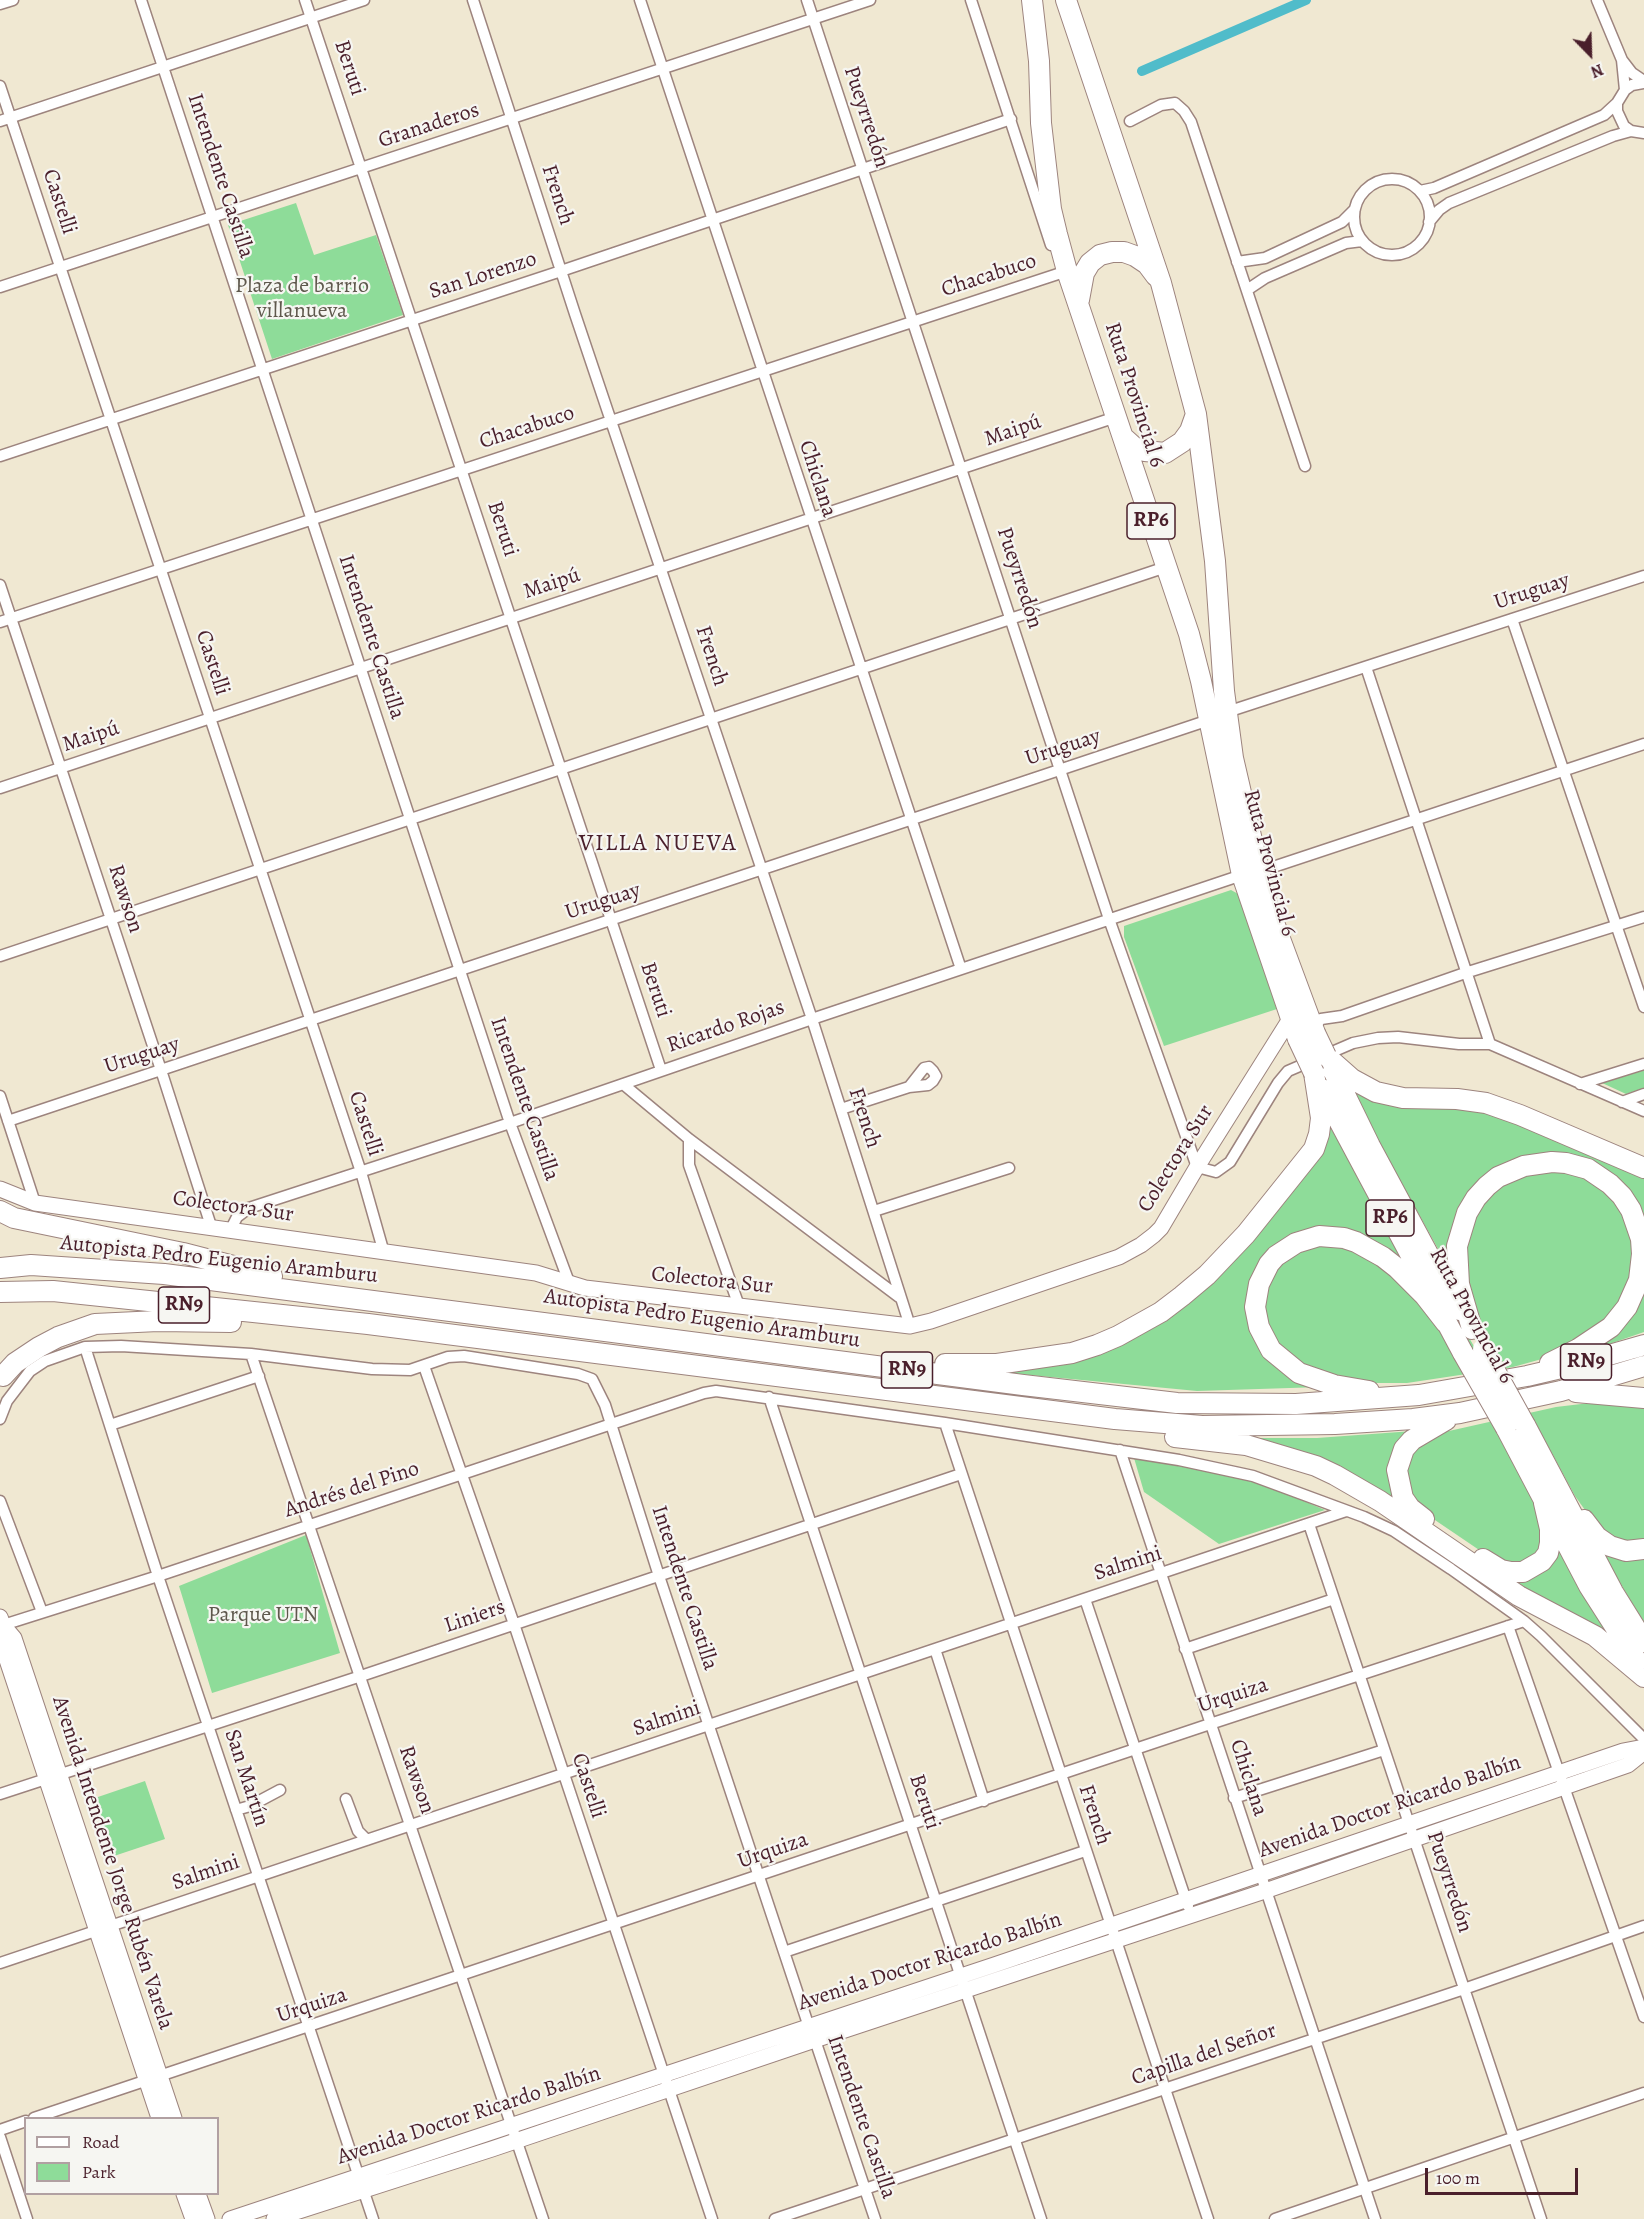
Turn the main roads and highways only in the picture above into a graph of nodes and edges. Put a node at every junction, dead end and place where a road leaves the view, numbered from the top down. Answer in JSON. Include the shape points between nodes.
{"nodes":[{"id":1,"x":1032,"y":0,"type":"edge"},
{"id":2,"x":1066,"y":0,"type":"edge"},
{"id":3,"x":1161,"y":283,"type":"junction"},
{"id":4,"x":1079,"y":304,"type":"junction"},
{"id":5,"x":1196,"y":414,"type":"junction"},
{"id":6,"x":1124,"y":438,"type":"junction"},
{"id":7,"x":1218,"y":716,"type":"junction"},
{"id":8,"x":1250,"y":873,"type":"junction"},
{"id":9,"x":1290,"y":1018,"type":"junction"},
{"id":10,"x":1309,"y":1033,"type":"junction"},
{"id":11,"x":1326,"y":1077,"type":"junction"},
{"id":12,"x":1644,"y":1168,"type":"edge"},
{"id":13,"x":0,"y":1189,"type":"edge"},
{"id":14,"x":0,"y":1211,"type":"edge"},
{"id":15,"x":0,"y":1268,"type":"edge"},
{"id":16,"x":304,"y":1291,"type":"junction"},
{"id":17,"x":0,"y":1292,"type":"edge"},
{"id":18,"x":1446,"y":1323,"type":"junction"},
{"id":19,"x":368,"y":1324,"type":"junction"},
{"id":20,"x":1472,"y":1329,"type":"junction"},
{"id":21,"x":1644,"y":1345,"type":"edge"},
{"id":22,"x":807,"y":1358,"type":"junction"},
{"id":23,"x":1644,"y":1366,"type":"edge"},
{"id":24,"x":1527,"y":1376,"type":"junction"},
{"id":25,"x":1,"y":1379,"type":"edge"},
{"id":26,"x":1561,"y":1390,"type":"junction"},
{"id":27,"x":1419,"y":1395,"type":"junction"},
{"id":28,"x":1644,"y":1398,"type":"edge"},
{"id":29,"x":1460,"y":1413,"type":"junction"},
{"id":30,"x":1115,"y":1419,"type":"junction"},
{"id":31,"x":1554,"y":1479,"type":"junction"},
{"id":32,"x":1544,"y":1503,"type":"junction"},
{"id":33,"x":1644,"y":1549,"type":"edge"},
{"id":34,"x":1,"y":1623,"type":"edge"},
{"id":35,"x":1644,"y":1642,"type":"edge"},
{"id":36,"x":1644,"y":1671,"type":"edge"},
{"id":37,"x":1644,"y":1677,"type":"edge"},
{"id":38,"x":1644,"y":1750,"type":"edge"},
{"id":39,"x":1562,"y":1780,"type":"junction"},
{"id":40,"x":1112,"y":1933,"type":"junction"},
{"id":41,"x":153,"y":2078,"type":"junction"},
{"id":42,"x":666,"y":2082,"type":"junction"},
{"id":43,"x":159,"y":2117,"type":"edge"},
{"id":44,"x":173,"y":2117,"type":"edge"},
{"id":45,"x":361,"y":2183,"type":"junction"},
{"id":46,"x":185,"y":2195,"type":"edge"},
{"id":47,"x":199,"y":2195,"type":"edge"},
{"id":48,"x":193,"y":2219,"type":"edge"},
{"id":49,"x":207,"y":2219,"type":"edge"},
{"id":50,"x":230,"y":2219,"type":"edge"},
{"id":51,"x":274,"y":2219,"type":"edge"}],
"edges":[{"from":1,"to":4,"type":"highway","name":"Ruta Provincial 6","number":"RP6","via":[[1051,209],[1063,272]]},
{"from":2,"to":3,"type":"highway","name":"Ruta Provincial 6","number":"RP6"},
{"from":3,"to":4,"type":"highway","via":[[1147,264],[1135,256],[1124,252],[1100,255],[1083,273]]},
{"from":3,"to":5,"type":"highway","name":"Ruta Provincial 6","number":"RP6"},
{"from":4,"to":6,"type":"highway","name":"Ruta Provincial 6","number":"RP6"},
{"from":5,"to":6,"type":"highway","via":[[1191,431],[1165,453],[1145,452]]},
{"from":5,"to":7,"type":"highway","name":"Ruta Provincial 6","number":"RP6","via":[[1215,561]]},
{"from":6,"to":7,"type":"highway","name":"Ruta Provincial 6","number":"RP6"},
{"from":7,"to":8,"type":"highway","name":"Ruta Provincial 6","number":"RP6"},
{"from":8,"to":9,"type":"highway","name":"Ruta Provincial 6","number":"RP6"},
{"from":8,"to":10,"type":"highway","name":"Ruta Provincial 6","number":"RP6","via":[[1275,930]]},
{"from":9,"to":10,"type":"highway","name":"Ruta Provincial 6","number":"RP6"},
{"from":9,"to":13,"type":"main road","name":"Colectora Sur","via":[[1161,1228],[1141,1245],[1119,1257],[910,1326],[570,1285],[536,1273],[36,1203]]},
{"from":10,"to":11,"type":"highway","name":"Ruta Provincial 6","number":"RP6","bridge":true},
{"from":10,"to":11,"type":"highway","name":"Ruta Provincial 6","number":"RP6","bridge":true,"via":[[1326,1056]]},
{"from":11,"to":12,"type":"highway","via":[[1389,1096],[1456,1099],[1502,1108]]},
{"from":11,"to":18,"type":"highway","name":"Ruta Provincial 6","number":"RP6"},
{"from":11,"to":20,"type":"highway","name":"Ruta Provincial 6","number":"RP6","via":[[1370,1146]]},
{"from":11,"to":22,"type":"highway","via":[[1317,1142],[1309,1156],[1207,1275],[1138,1325],[1072,1353],[997,1364]]},
{"from":14,"to":16,"type":"highway","via":[[14,1218],[183,1253],[273,1277]]},
{"from":15,"to":16,"type":"highway","name":"Autopista Pedro Eugenio Aramburu","number":"RN9","via":[[30,1265],[164,1274]]},
{"from":16,"to":22,"type":"highway","name":"Autopista Pedro Eugenio Aramburu","number":"RN9"},
{"from":17,"to":19,"type":"highway","name":"Autopista Pedro Eugenio Aramburu","number":"RN9","via":[[52,1292]]},
{"from":18,"to":27,"type":"highway","via":[[1397,1268],[1370,1249],[1344,1238],[1319,1236],[1296,1243],[1276,1256],[1259,1284],[1255,1307],[1259,1327],[1270,1350],[1287,1365],[1317,1380],[1351,1389]]},
{"from":18,"to":32,"type":"highway","name":"Ruta Provincial 6","number":"RP6","bridge":true},
{"from":19,"to":25,"type":"highway","via":[[206,1321],[95,1324],[39,1347],[15,1363]]},
{"from":19,"to":30,"type":"highway","name":"Autopista Pedro Eugenio Aramburu","number":"RN9"},
{"from":20,"to":24,"type":"highway","via":[[1459,1284],[1457,1246],[1467,1213],[1486,1186],[1512,1170],[1552,1162],[1588,1169],[1610,1184],[1630,1210],[1641,1239],[1641,1269],[1634,1295],[1619,1318],[1601,1335]]},
{"from":20,"to":31,"type":"highway","name":"Ruta Provincial 6","number":"RP6","bridge":true},
{"from":21,"to":24,"type":"highway","name":"Autopista Pedro Eugenio Aramburu","number":"RN9"},
{"from":22,"to":27,"type":"highway","name":"Autopista Pedro Eugenio Aramburu","number":"RN9","via":[[1177,1403],[1296,1404]]},
{"from":23,"to":26,"type":"highway","name":"Autopista Pedro Eugenio Aramburu","number":"RN9"},
{"from":24,"to":27,"type":"highway","name":"Autopista Pedro Eugenio Aramburu","number":"RN9"},
{"from":26,"to":28,"type":"highway"},
{"from":26,"to":29,"type":"highway","name":"Autopista Pedro Eugenio Aramburu","number":"RN9"},
{"from":29,"to":30,"type":"highway","name":"Autopista Pedro Eugenio Aramburu","number":"RN9","via":[[1335,1424],[1202,1426]]},
{"from":29,"to":32,"type":"highway","via":[[1422,1433],[1404,1449],[1397,1470],[1403,1498],[1410,1508],[1490,1565],[1523,1572],[1548,1553],[1550,1529]]},
{"from":30,"to":37,"type":"highway","via":[[1166,1436],[1246,1445],[1335,1474],[1519,1596],[1594,1636]]},
{"from":31,"to":33,"type":"highway","via":[[1597,1537],[1619,1550]]},
{"from":31,"to":35,"type":"highway","name":"Ruta Provincial 6","number":"RP6"},
{"from":32,"to":36,"type":"highway","name":"Ruta Provincial 6","number":"RP6","via":[[1604,1612]]},
{"from":34,"to":41,"type":"main road","name":"Avenida Intendente Jorge Rubén Varela","via":[[14,1638],[53,1777]]},
{"from":38,"to":39,"type":"main road","name":"Avenida Doctor Ricardo Balbín","via":[[1623,1751]]},
{"from":39,"to":40,"type":"main road","name":"Avenida Doctor Ricardo Balbín","via":[[1409,1824],[1186,1900]]},
{"from":39,"to":40,"type":"main road","name":"Avenida Doctor Ricardo Balbín","via":[[1414,1839],[1265,1891],[1192,1915]]},
{"from":40,"to":42,"type":"main road","name":"Avenida Doctor Ricardo Balbín"},
{"from":41,"to":43,"type":"main road","name":"Avenida Intendente Jorge Rubén Varela"},
{"from":41,"to":44,"type":"main road","name":"Avenida Intendente Jorge Rubén Varela"},
{"from":42,"to":45,"type":"main road","name":"Avenida Doctor Ricardo Balbín","via":[[511,2126]]},
{"from":42,"to":45,"type":"main road","name":"Avenida Doctor Ricardo Balbín","via":[[516,2141]]},
{"from":45,"to":50,"type":"main road","name":"Avenida Doctor Ricardo Balbín"},
{"from":45,"to":51,"type":"main road","name":"Avenida Doctor Ricardo Balbín"},
{"from":46,"to":48,"type":"main road"},
{"from":47,"to":49,"type":"main road"}]}
